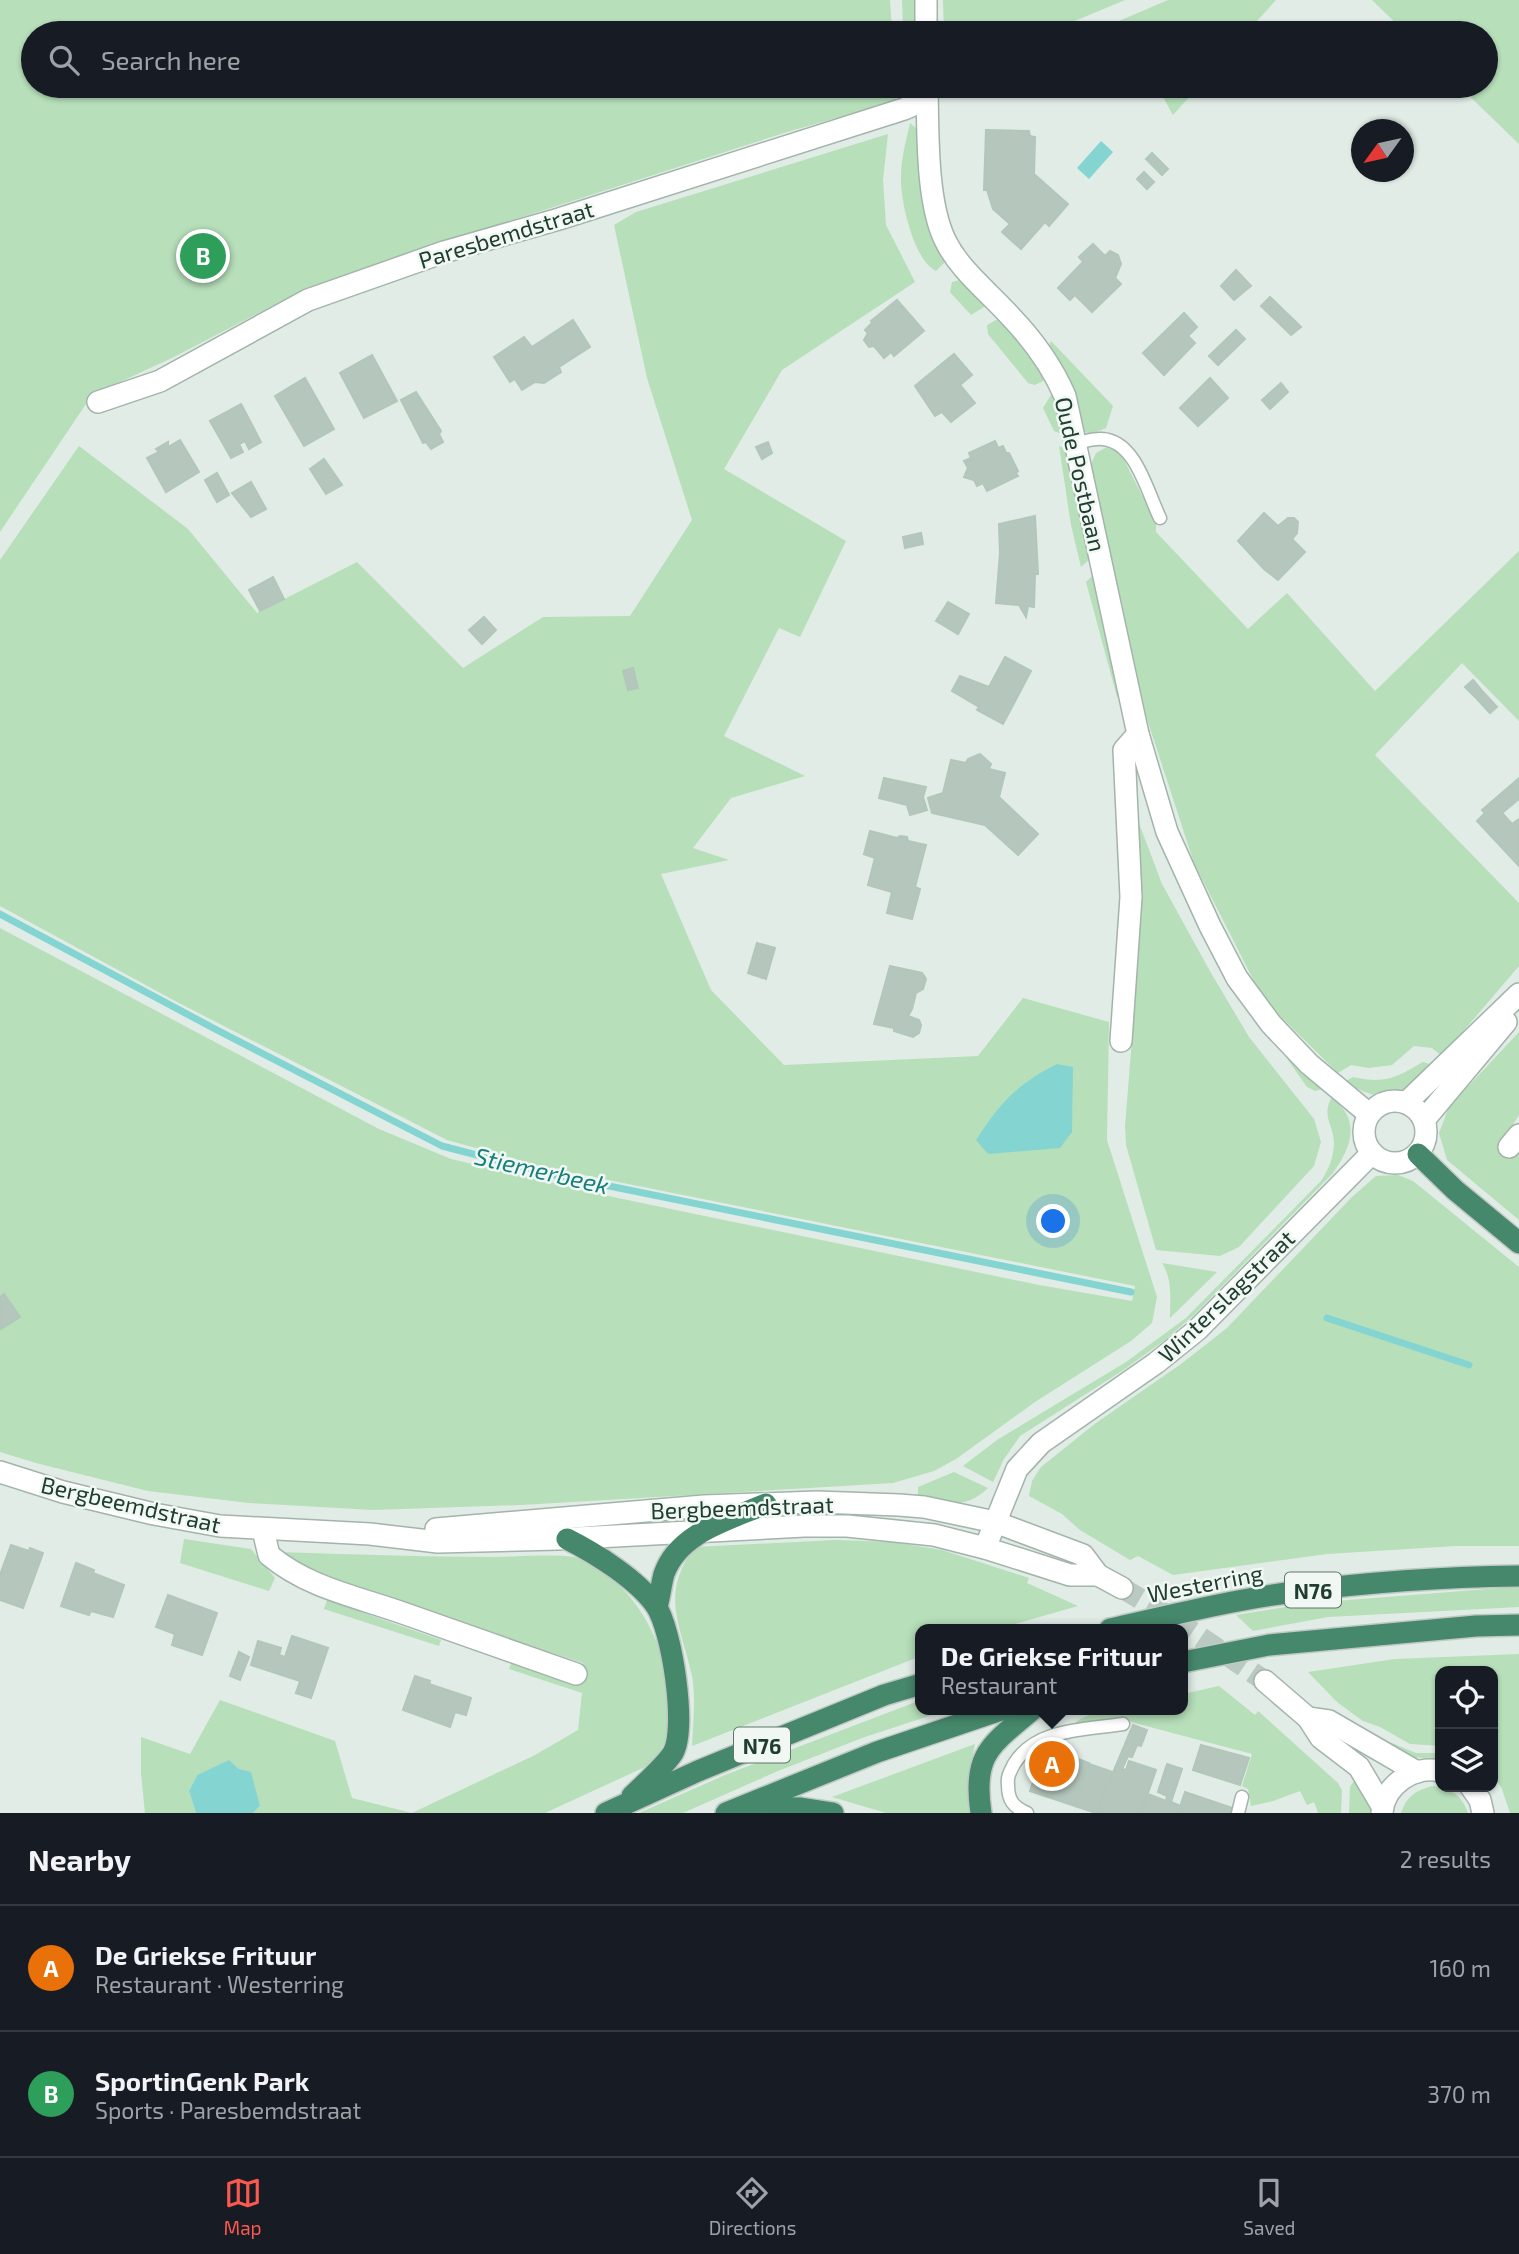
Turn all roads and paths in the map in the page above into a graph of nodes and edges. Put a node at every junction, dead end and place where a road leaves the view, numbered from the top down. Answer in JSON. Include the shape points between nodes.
{"nodes":[{"id":1,"x":926,"y":0,"type":"edge"},
{"id":2,"x":926,"y":21,"type":"edge"},
{"id":3,"x":919,"y":98,"type":"edge"},
{"id":4,"x":927,"y":98,"type":"edge"},
{"id":5,"x":98,"y":402,"type":"dead end"},
{"id":6,"x":1075,"y":443,"type":"junction"},
{"id":7,"x":1160,"y":519,"type":"dead end"},
{"id":8,"x":1138,"y":734,"type":"junction"},
{"id":9,"x":1519,"y":994,"type":"edge"},
{"id":10,"x":1519,"y":1006,"type":"edge"},
{"id":11,"x":1121,"y":1041,"type":"dead end"},
{"id":12,"x":1407,"y":1102,"type":"junction"},
{"id":13,"x":1369,"y":1114,"type":"junction"},
{"id":14,"x":1424,"y":1120,"type":"junction"},
{"id":15,"x":1372,"y":1153,"type":"junction"},
{"id":16,"x":1418,"y":1154,"type":"junction"},
{"id":17,"x":1519,"y":1243,"type":"edge"},
{"id":18,"x":0,"y":1472,"type":"edge"},
{"id":19,"x":766,"y":1504,"type":"junction"},
{"id":20,"x":995,"y":1522,"type":"junction"},
{"id":21,"x":263,"y":1530,"type":"junction"},
{"id":22,"x":703,"y":1531,"type":"junction"},
{"id":23,"x":370,"y":1534,"type":"junction"},
{"id":24,"x":567,"y":1539,"type":"junction"},
{"id":25,"x":985,"y":1548,"type":"junction"},
{"id":26,"x":1098,"y":1575,"type":"junction"},
{"id":27,"x":1519,"y":1576,"type":"edge"},
{"id":28,"x":1122,"y":1588,"type":"tunnel mouth"},
{"id":29,"x":657,"y":1607,"type":"junction"},
{"id":30,"x":1132,"y":1624,"type":"edge"},
{"id":31,"x":1519,"y":1625,"type":"edge"},
{"id":32,"x":1188,"y":1661,"type":"edge"},
{"id":33,"x":576,"y":1674,"type":"dead end"},
{"id":34,"x":1265,"y":1681,"type":"tunnel mouth"},
{"id":35,"x":915,"y":1686,"type":"edge"},
{"id":36,"x":985,"y":1715,"type":"edge"},
{"id":37,"x":1026,"y":1715,"type":"edge"},
{"id":38,"x":1308,"y":1718,"type":"junction"},
{"id":39,"x":1123,"y":1724,"type":"dead end"},
{"id":40,"x":1435,"y":1770,"type":"edge"},
{"id":41,"x":1417,"y":1772,"type":"junction"},
{"id":42,"x":1474,"y":1792,"type":"edge"},
{"id":43,"x":1242,"y":1797,"type":"dead end"},
{"id":44,"x":625,"y":1804,"type":"junction"},
{"id":45,"x":733,"y":1810,"type":"edge"},
{"id":46,"x":1382,"y":1810,"type":"edge"},
{"id":47,"x":606,"y":1813,"type":"edge"},
{"id":48,"x":833,"y":1813,"type":"edge"},
{"id":49,"x":981,"y":1813,"type":"edge"},
{"id":50,"x":1027,"y":1813,"type":"edge"},
{"id":51,"x":1238,"y":1813,"type":"edge"},
{"id":52,"x":1483,"y":1813,"type":"edge"}],
"edges":[{"from":1,"to":2,"type":"street"},
{"from":3,"to":5,"type":"street","name":"Paresbemdstraat","via":[[904,109],[444,252],[307,300],[160,381]]},
{"from":4,"to":6,"type":"street","name":"Oude Postbaan","via":[[931,175],[946,240],[972,278],[1011,316],[1054,370]]},
{"from":6,"to":7,"type":"lane","via":[[1103,439],[1123,445]]},
{"from":6,"to":8,"type":"street","name":"Oude Postbaan"},
{"from":8,"to":11,"type":"street","via":[[1124,750],[1131,897]]},
{"from":8,"to":13,"type":"street","name":"Oude Postbaan","via":[[1167,832],[1237,978],[1309,1064]]},
{"from":9,"to":12,"type":"street"},
{"from":10,"to":14,"type":"street"},
{"from":12,"to":13,"type":"street","via":[[1386,1102]]},
{"from":12,"to":14,"type":"street"},
{"from":13,"to":15,"type":"street","via":[[1364,1134]]},
{"from":14,"to":16,"type":"street","via":[[1427,1136]]},
{"from":15,"to":16,"type":"street","via":[[1380,1160],[1400,1163]]},
{"from":15,"to":20,"type":"street","name":"Winterslagstraat","via":[[1197,1330],[1041,1443],[1017,1469]]},
{"from":16,"to":17,"type":"highway"},
{"from":18,"to":21,"type":"street","name":"Bergbeemdstraat","via":[[154,1514]]},
{"from":19,"to":20,"type":"street","name":"Bergbeemdstraat","via":[[899,1505]]},
{"from":19,"to":22,"type":"highway"},
{"from":19,"to":23,"type":"street","name":"Bergbeemdstraat"},
{"from":20,"to":25,"type":"street","name":"Winterslagstraat"},
{"from":20,"to":26,"type":"street","name":"Bergbeemdstraat","via":[[1083,1555]]},
{"from":21,"to":23,"type":"street","name":"Bergbeemdstraat"},
{"from":21,"to":33,"type":"street","via":[[269,1555],[326,1589]]},
{"from":22,"to":24,"type":"street","name":"Bergbeemdstraat"},
{"from":22,"to":25,"type":"street","name":"Bergbeemdstraat","via":[[847,1526],[934,1535]]},
{"from":22,"to":29,"type":"highway","via":[[681,1545],[664,1573]]},
{"from":23,"to":24,"type":"street","name":"Bergbeemdstraat","via":[[438,1542]]},
{"from":24,"to":29,"type":"highway","via":[[629,1578]]},
{"from":25,"to":26,"type":"street","name":"Bergbeemdstraat","via":[[1070,1576]]},
{"from":26,"to":28,"type":"street","name":"Bergbeemdstraat"},
{"from":27,"to":30,"type":"highway","name":"Westerring","number":"N76","via":[[1293,1592]]},
{"from":29,"to":44,"type":"highway","via":[[676,1678],[679,1728],[673,1752]]},
{"from":31,"to":32,"type":"highway","number":"N76","via":[[1269,1645]]},
{"from":34,"to":38,"type":"street"},
{"from":35,"to":44,"type":"highway","number":"N76"},
{"from":36,"to":45,"type":"highway","number":"N76","via":[[877,1752]]},
{"from":37,"to":49,"type":"highway","via":[[990,1745],[978,1770]]},
{"from":38,"to":41,"type":"street","via":[[1329,1721]]},
{"from":38,"to":46,"type":"street","via":[[1321,1738],[1359,1767]]},
{"from":39,"to":50,"type":"lane","via":[[1053,1735],[1033,1743],[1007,1776],[1008,1797]]},
{"from":40,"to":41,"type":"street"},
{"from":41,"to":46,"type":"street","via":[[1390,1791]]},
{"from":42,"to":52,"type":"street"},
{"from":43,"to":51,"type":"lane"},
{"from":44,"to":47,"type":"highway","number":"N76"},
{"from":45,"to":48,"type":"highway","via":[[802,1808]]}]}
